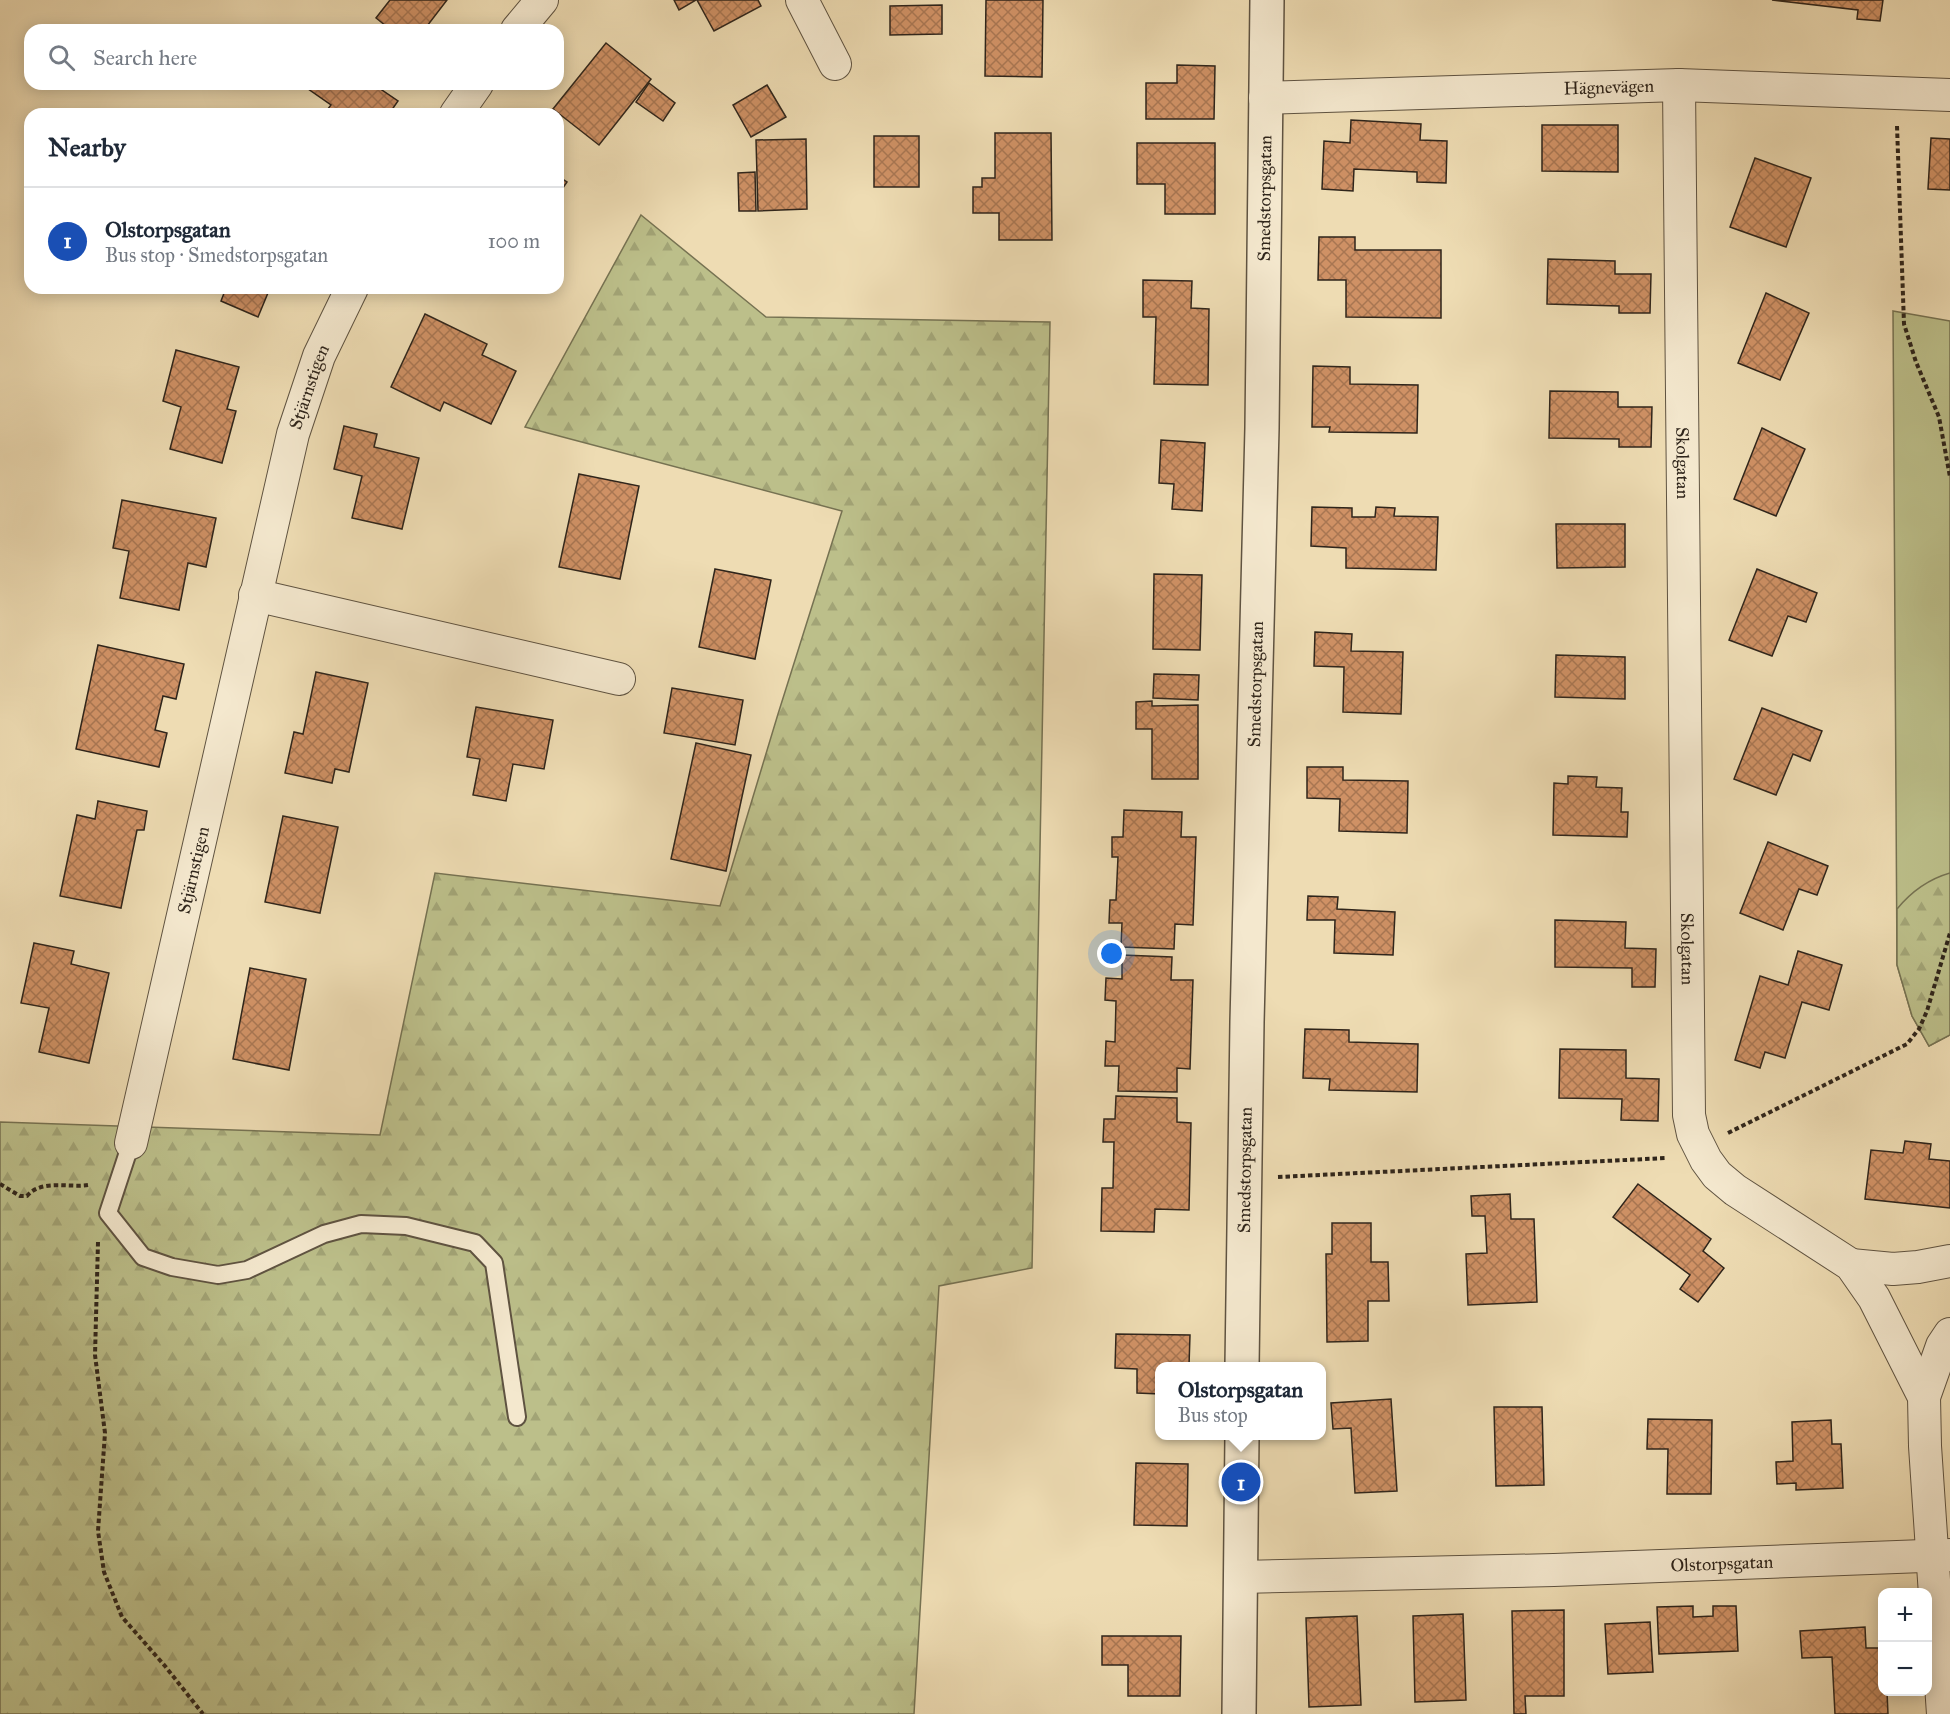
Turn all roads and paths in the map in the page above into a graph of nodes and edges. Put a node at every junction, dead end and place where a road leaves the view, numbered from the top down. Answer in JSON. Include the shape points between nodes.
{"nodes":[{"id":1,"x":542,"y":0,"type":"edge"},
{"id":2,"x":802,"y":0,"type":"edge"},
{"id":3,"x":1267,"y":0,"type":"edge"},
{"id":4,"x":522,"y":24,"type":"edge"},
{"id":5,"x":835,"y":64,"type":"dead end"},
{"id":6,"x":1679,"y":85,"type":"junction"},
{"id":7,"x":473,"y":90,"type":"edge"},
{"id":8,"x":1896,"y":93,"type":"junction"},
{"id":9,"x":1950,"y":95,"type":"edge"},
{"id":10,"x":1265,"y":98,"type":"junction"},
{"id":11,"x":460,"y":108,"type":"edge"},
{"id":12,"x":349,"y":294,"type":"edge"},
{"id":13,"x":1950,"y":477,"type":"edge"},
{"id":14,"x":255,"y":595,"type":"junction"},
{"id":15,"x":619,"y":679,"type":"dead end"},
{"id":16,"x":1950,"y":933,"type":"edge"},
{"id":17,"x":131,"y":1143,"type":"joint"},
{"id":18,"x":1699,"y":1147,"type":"junction"},
{"id":19,"x":1244,"y":1178,"type":"junction"},
{"id":20,"x":118,"y":1180,"type":"junction"},
{"id":21,"x":0,"y":1184,"type":"edge"},
{"id":22,"x":108,"y":1213,"type":"junction"},
{"id":23,"x":1950,"y":1261,"type":"edge"},
{"id":24,"x":1851,"y":1265,"type":"junction"},
{"id":25,"x":1950,"y":1334,"type":"edge"},
{"id":26,"x":1242,"y":1362,"type":"edge"},
{"id":27,"x":1924,"y":1397,"type":"junction"},
{"id":28,"x":517,"y":1417,"type":"dead end"},
{"id":29,"x":1242,"y":1440,"type":"edge"},
{"id":30,"x":1941,"y":1556,"type":"edge"},
{"id":31,"x":1240,"y":1577,"type":"junction"},
{"id":32,"x":203,"y":1714,"type":"edge"},
{"id":33,"x":1239,"y":1714,"type":"edge"},
{"id":34,"x":1943,"y":1714,"type":"edge"}],
"edges":[{"from":1,"to":4,"type":"street"},
{"from":2,"to":5,"type":"street"},
{"from":3,"to":10,"type":"street","name":"Smedstorpsgatan"},
{"from":6,"to":8,"type":"street","name":"Hägnevägen"},
{"from":6,"to":10,"type":"street","name":"Hägnevägen"},
{"from":6,"to":18,"type":"street","name":"Skolgatan","via":[[1689,1115]]},
{"from":7,"to":11,"type":"street"},
{"from":8,"to":9,"type":"street","name":"Hägnevägen"},
{"from":8,"to":13,"type":"path","via":[[1904,324],[1939,417]]},
{"from":10,"to":19,"type":"street","name":"Smedstorpsgatan","via":[[1262,428]]},
{"from":12,"to":14,"type":"street","name":"Stjärnstigen","via":[[319,356],[293,434]]},
{"from":14,"to":15,"type":"street"},
{"from":14,"to":17,"type":"street","name":"Stjärnstigen"},
{"from":16,"to":18,"type":"path","via":[[1927,1011],[1907,1044]]},
{"from":17,"to":20,"type":"lane"},
{"from":18,"to":19,"type":"path","via":[[1677,1158]]},
{"from":18,"to":24,"type":"street","name":"Skolgatan","via":[[1717,1175],[1735,1190]]},
{"from":19,"to":26,"type":"street","name":"Smedstorpsgatan"},
{"from":20,"to":21,"type":"path","via":[[76,1187],[43,1186],[27,1196]]},
{"from":20,"to":22,"type":"lane"},
{"from":22,"to":28,"type":"lane","via":[[143,1257],[218,1275],[247,1270],[324,1234],[361,1224],[406,1226],[476,1243],[494,1263]]},
{"from":22,"to":32,"type":"path","via":[[97,1245],[95,1355],[105,1433],[98,1531],[104,1572],[122,1617]]},
{"from":23,"to":24,"type":"street","via":[[1893,1269]]},
{"from":24,"to":27,"type":"street","name":"Skolgatan","via":[[1874,1298]]},
{"from":25,"to":27,"type":"street"},
{"from":27,"to":30,"type":"street","name":"Skolgatan","via":[[1925,1446]]},
{"from":29,"to":31,"type":"street"},
{"from":30,"to":31,"type":"street","name":"Olstorpsgatan"},
{"from":30,"to":34,"type":"street","name":"Skolgatan"},
{"from":31,"to":33,"type":"street"}]}
